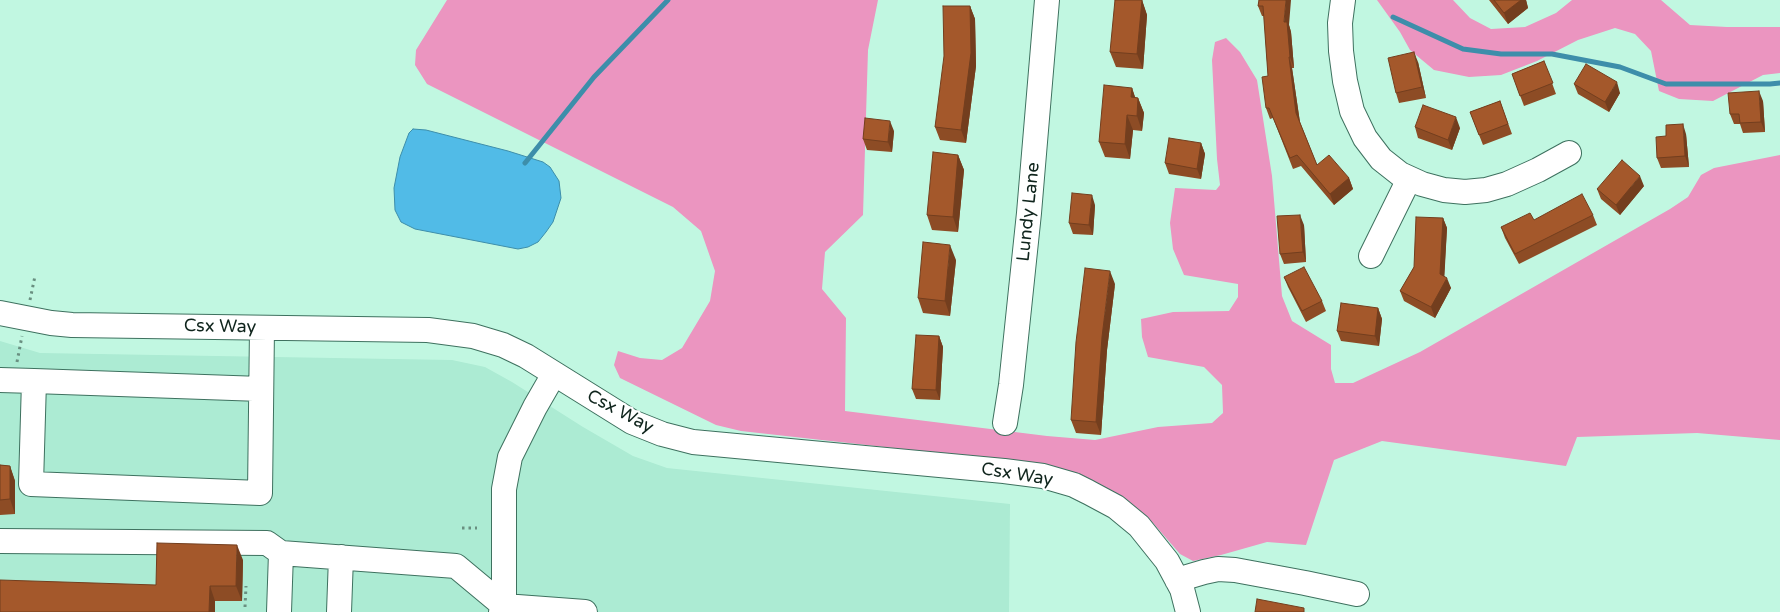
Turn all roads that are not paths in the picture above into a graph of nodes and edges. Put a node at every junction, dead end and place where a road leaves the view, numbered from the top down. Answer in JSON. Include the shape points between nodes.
{"nodes":[{"id":1,"x":1047,"y":0,"type":"edge"},
{"id":2,"x":1343,"y":0,"type":"edge"},
{"id":3,"x":1569,"y":153,"type":"dead end"},
{"id":4,"x":1409,"y":178,"type":"junction"},
{"id":5,"x":1371,"y":256,"type":"dead end"},
{"id":6,"x":0,"y":313,"type":"edge"},
{"id":7,"x":262,"y":328,"type":"junction"},
{"id":8,"x":554,"y":374,"type":"junction"},
{"id":9,"x":0,"y":380,"type":"edge"},
{"id":10,"x":34,"y":381,"type":"junction"},
{"id":11,"x":261,"y":389,"type":"junction"},
{"id":12,"x":1005,"y":423,"type":"dead end"},
{"id":13,"x":0,"y":541,"type":"edge"},
{"id":14,"x":281,"y":552,"type":"junction"},
{"id":15,"x":341,"y":557,"type":"junction"},
{"id":16,"x":1178,"y":580,"type":"junction"},
{"id":17,"x":1357,"y":594,"type":"dead end"},
{"id":18,"x":502,"y":609,"type":"edge"},
{"id":19,"x":280,"y":612,"type":"edge"},
{"id":20,"x":339,"y":612,"type":"edge"},
{"id":21,"x":585,"y":612,"type":"edge"},
{"id":22,"x":1188,"y":612,"type":"edge"}],
"edges":[{"from":1,"to":12,"type":"street","name":"Lundy Lane","via":[[1029,213]]},
{"from":2,"to":4,"type":"street","via":[[1341,51],[1352,111],[1364,138],[1381,159]]},
{"from":3,"to":4,"type":"street","via":[[1507,184],[1486,190],[1444,190]]},
{"from":4,"to":5,"type":"street"},
{"from":6,"to":7,"type":"street","name":"Csx Way","via":[[72,325]]},
{"from":7,"to":8,"type":"street","name":"Csx Way","via":[[428,330],[473,336],[503,345]]},
{"from":7,"to":11,"type":"street"},
{"from":8,"to":16,"type":"street","name":"Csx Way","via":[[632,422],[693,442],[1028,473],[1074,485],[1116,508],[1139,526]]},
{"from":8,"to":18,"type":"street","via":[[510,457],[504,489]]},
{"from":9,"to":10,"type":"street"},
{"from":10,"to":11,"type":"street"},
{"from":10,"to":11,"type":"street","via":[[31,484],[260,493]]},
{"from":13,"to":14,"type":"street","via":[[267,543]]},
{"from":14,"to":15,"type":"street"},
{"from":14,"to":19,"type":"street"},
{"from":15,"to":18,"type":"street","via":[[456,566]]},
{"from":15,"to":20,"type":"street"},
{"from":16,"to":17,"type":"street","via":[[1218,569],[1235,570]]},
{"from":16,"to":22,"type":"street","name":"Csx Way"},
{"from":18,"to":21,"type":"street"}]}
